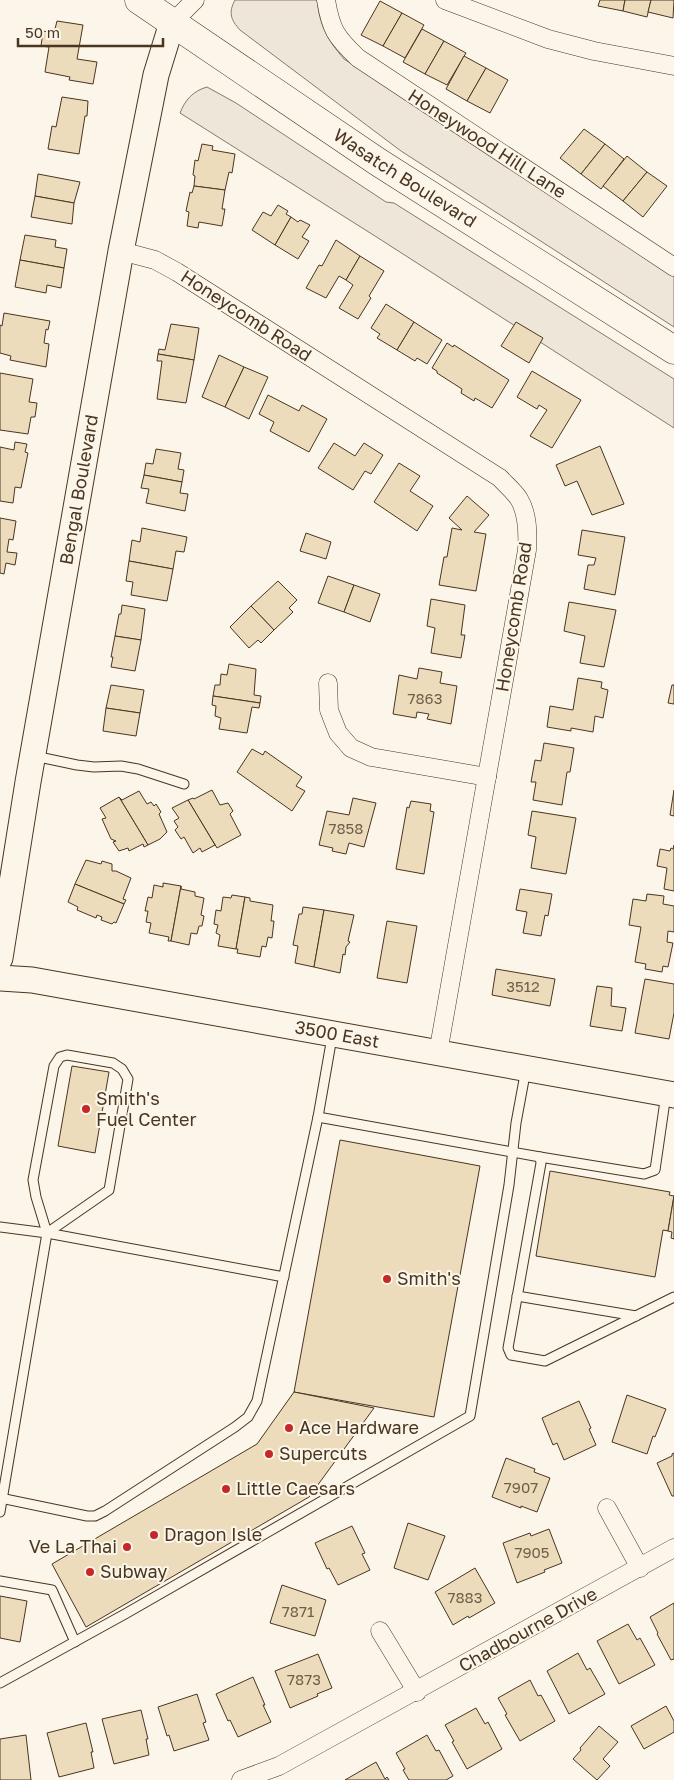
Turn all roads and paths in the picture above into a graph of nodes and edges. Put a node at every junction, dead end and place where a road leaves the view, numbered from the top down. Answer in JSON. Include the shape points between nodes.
{"nodes":[{"id":1,"x":139,"y":0,"type":"edge"},
{"id":2,"x":195,"y":0,"type":"edge"},
{"id":3,"x":326,"y":0,"type":"edge"},
{"id":4,"x":445,"y":0,"type":"edge"},
{"id":5,"x":172,"y":23,"type":"junction"},
{"id":6,"x":674,"y":66,"type":"edge"},
{"id":7,"x":121,"y":251,"type":"junction"},
{"id":8,"x":674,"y":267,"type":"edge"},
{"id":9,"x":674,"y":350,"type":"edge"},
{"id":10,"x":328,"y":683,"type":"dead end"},
{"id":11,"x":33,"y":756,"type":"junction"},
{"id":12,"x":487,"y":776,"type":"junction"},
{"id":13,"x":184,"y":784,"type":"dead end"},
{"id":14,"x":0,"y":958,"type":"edge"},
{"id":15,"x":0,"y":978,"type":"edge"},
{"id":16,"x":333,"y":1034,"type":"junction"},
{"id":17,"x":438,"y":1053,"type":"junction"},
{"id":18,"x":526,"y":1069,"type":"junction"},
{"id":19,"x":670,"y":1095,"type":"edge"},
{"id":20,"x":318,"y":1117,"type":"junction"},
{"id":21,"x":513,"y":1153,"type":"junction"},
{"id":22,"x":540,"y":1157,"type":"junction"},
{"id":23,"x":0,"y":1227,"type":"edge"},
{"id":24,"x":47,"y":1233,"type":"junction"},
{"id":25,"x":284,"y":1277,"type":"junction"},
{"id":26,"x":517,"y":1296,"type":"junction"},
{"id":27,"x":674,"y":1297,"type":"edge"},
{"id":28,"x":636,"y":1316,"type":"junction"},
{"id":29,"x":1,"y":1498,"type":"edge"},
{"id":30,"x":607,"y":1508,"type":"dead end"},
{"id":31,"x":0,"y":1512,"type":"edge"},
{"id":32,"x":674,"y":1548,"type":"edge"},
{"id":33,"x":640,"y":1568,"type":"junction"},
{"id":34,"x":0,"y":1581,"type":"edge"},
{"id":35,"x":380,"y":1631,"type":"dead end"},
{"id":36,"x":75,"y":1642,"type":"junction"},
{"id":37,"x":0,"y":1683,"type":"edge"},
{"id":38,"x":417,"y":1692,"type":"junction"},
{"id":39,"x":241,"y":1780,"type":"edge"}],
"edges":[{"from":1,"to":5,"type":"main road","name":"Wasatch Boulevard"},
{"from":2,"to":5,"type":"street"},
{"from":3,"to":8,"type":"street","name":"Honeywood Hill Lane","via":[[330,21],[340,41],[358,58]]},
{"from":4,"to":6,"type":"street","via":[[548,39]]},
{"from":5,"to":7,"type":"main road","name":"Bengal Boulevard","via":[[156,75]]},
{"from":5,"to":9,"type":"main road","name":"Wasatch Boulevard","via":[[378,162]]},
{"from":7,"to":11,"type":"main road","name":"Bengal Boulevard"},
{"from":7,"to":12,"type":"street","name":"Honeycomb Road","via":[[154,260],[177,272],[500,478],[519,499],[526,523],[527,550]]},
{"from":10,"to":12,"type":"street","via":[[329,710],[338,734],[351,748],[372,757]]},
{"from":11,"to":13,"type":"lane","via":[[77,765],[138,769]]},
{"from":11,"to":14,"type":"main road","name":"Bengal Boulevard"},
{"from":12,"to":17,"type":"street","name":"Honeycomb Road"},
{"from":15,"to":16,"type":"main road","name":"3500 East","via":[[32,980]]},
{"from":16,"to":17,"type":"main road","name":"3500 East"},
{"from":16,"to":20,"type":"lane"},
{"from":17,"to":18,"type":"main road","name":"3500 East"},
{"from":18,"to":19,"type":"main road","name":"3500 East"},
{"from":18,"to":21,"type":"lane"},
{"from":19,"to":22,"type":"lane","via":[[654,1170],[644,1174]]},
{"from":20,"to":21,"type":"lane"},
{"from":20,"to":25,"type":"lane"},
{"from":21,"to":22,"type":"lane"},
{"from":21,"to":36,"type":"lane","via":[[470,1416]]},
{"from":22,"to":26,"type":"lane"},
{"from":23,"to":24,"type":"lane"},
{"from":24,"to":24,"type":"lane","via":[[34,1180],[54,1066],[60,1057],[67,1054],[113,1063],[128,1078],[110,1190]]},
{"from":24,"to":25,"type":"lane"},
{"from":24,"to":29,"type":"lane"},
{"from":25,"to":29,"type":"lane","via":[[257,1401],[248,1417],[95,1516]]},
{"from":26,"to":28,"type":"lane"},
{"from":26,"to":28,"type":"lane","via":[[508,1348],[511,1355],[545,1361]]},
{"from":27,"to":28,"type":"lane"},
{"from":29,"to":31,"type":"lane"},
{"from":30,"to":33,"type":"street"},
{"from":32,"to":33,"type":"street","name":"Chadbourne Drive"},
{"from":33,"to":38,"type":"street","name":"Chadbourne Drive"},
{"from":34,"to":36,"type":"lane","via":[[52,1590]]},
{"from":35,"to":38,"type":"street"},
{"from":36,"to":37,"type":"lane"},
{"from":38,"to":39,"type":"street","name":"Chadbourne Drive","via":[[279,1766]]}]}
